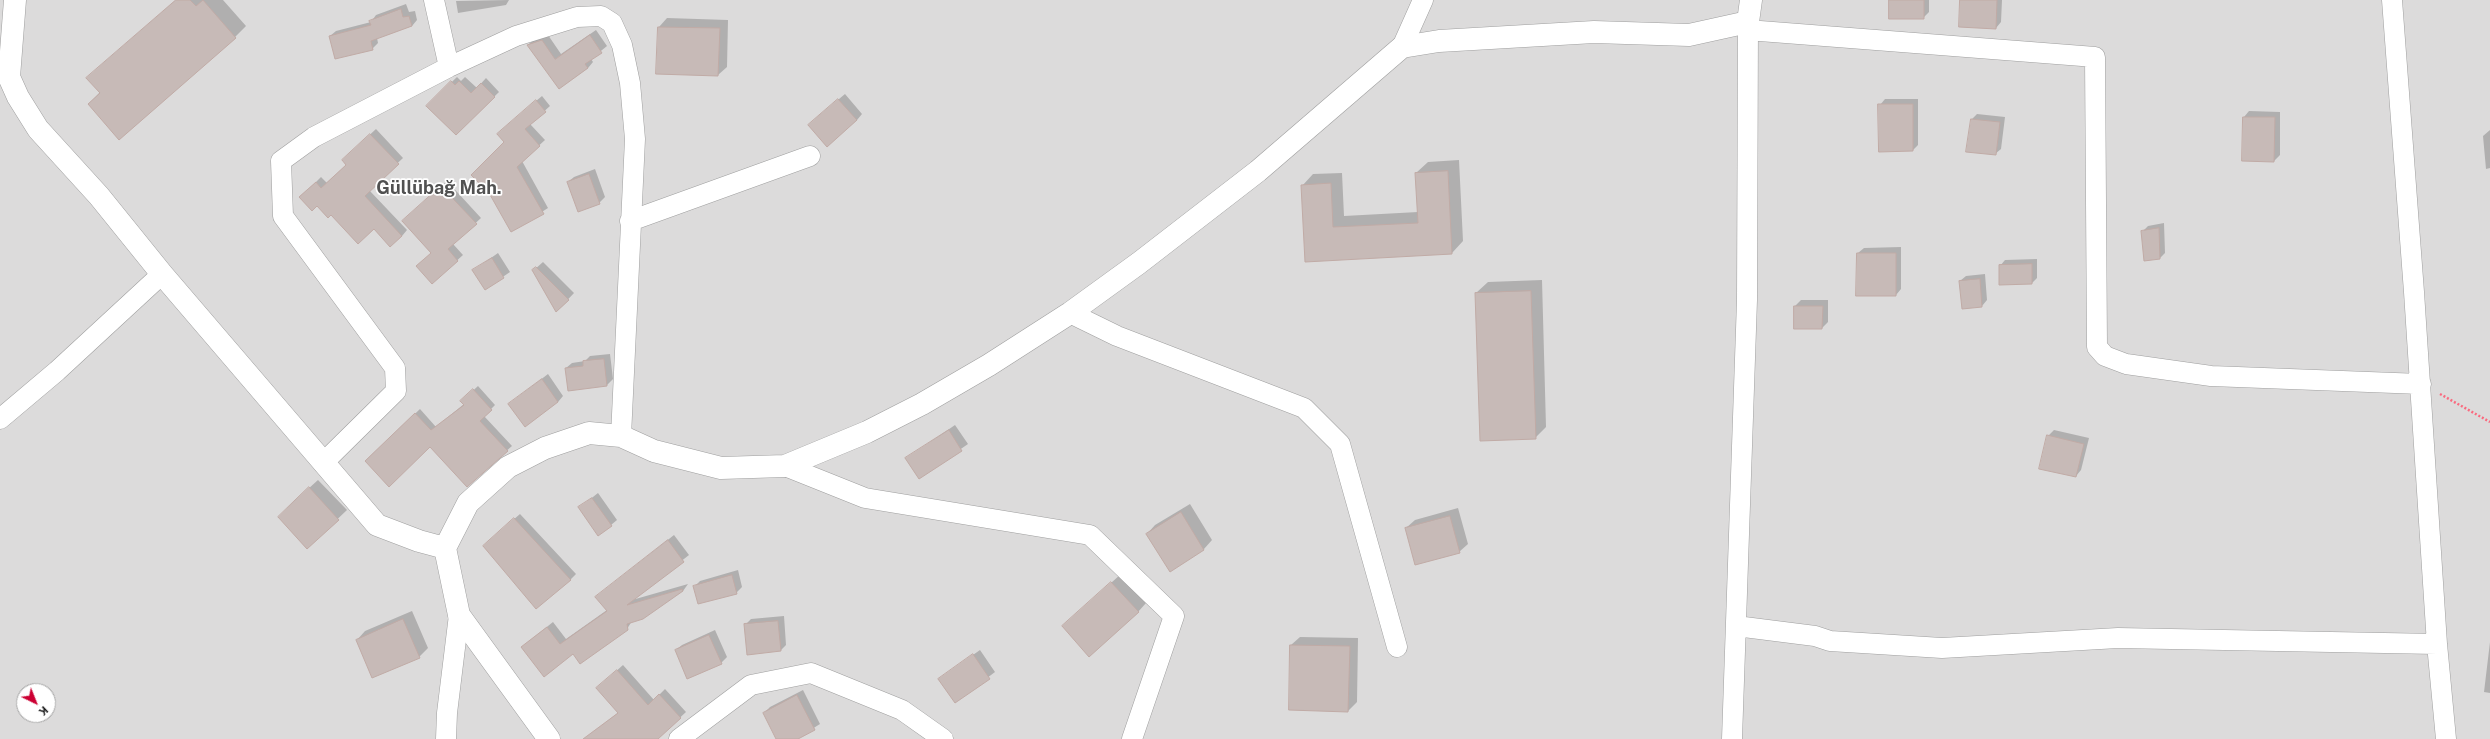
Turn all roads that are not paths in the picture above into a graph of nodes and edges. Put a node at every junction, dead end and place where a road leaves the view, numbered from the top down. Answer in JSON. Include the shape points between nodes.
{"nodes":[{"id":1,"x":15,"y":0,"type":"edge"},
{"id":2,"x":434,"y":0,"type":"edge"},
{"id":3,"x":1423,"y":0,"type":"edge"},
{"id":4,"x":1746,"y":0,"type":"edge"},
{"id":5,"x":1751,"y":0,"type":"edge"},
{"id":6,"x":2392,"y":0,"type":"edge"},
{"id":7,"x":598,"y":8,"type":"edge"},
{"id":8,"x":1747,"y":26,"type":"junction"},
{"id":9,"x":1402,"y":48,"type":"junction"},
{"id":10,"x":449,"y":67,"type":"junction"},
{"id":11,"x":5,"y":76,"type":"edge"},
{"id":12,"x":810,"y":156,"type":"dead end"},
{"id":13,"x":630,"y":221,"type":"junction"},
{"id":14,"x":162,"y":274,"type":"junction"},
{"id":15,"x":1070,"y":313,"type":"junction"},
{"id":16,"x":2421,"y":384,"type":"junction"},
{"id":17,"x":0,"y":419,"type":"edge"},
{"id":18,"x":621,"y":436,"type":"junction"},
{"id":19,"x":323,"y":462,"type":"junction"},
{"id":20,"x":784,"y":466,"type":"junction"},
{"id":21,"x":445,"y":548,"type":"junction"},
{"id":22,"x":459,"y":615,"type":"junction"},
{"id":23,"x":1736,"y":626,"type":"junction"},
{"id":24,"x":2437,"y":644,"type":"junction"},
{"id":25,"x":1397,"y":648,"type":"dead end"},
{"id":26,"x":446,"y":739,"type":"edge"},
{"id":27,"x":549,"y":739,"type":"edge"},
{"id":28,"x":679,"y":739,"type":"edge"},
{"id":29,"x":943,"y":739,"type":"edge"},
{"id":30,"x":1132,"y":739,"type":"edge"},
{"id":31,"x":1732,"y":739,"type":"edge"},
{"id":32,"x":2446,"y":739,"type":"edge"}],
"edges":[{"from":1,"to":11,"type":"street"},
{"from":2,"to":10,"type":"street"},
{"from":3,"to":9,"type":"street"},
{"from":4,"to":8,"type":"street"},
{"from":5,"to":8,"type":"street"},
{"from":6,"to":16,"type":"street"},
{"from":7,"to":10,"type":"street","via":[[516,36]]},
{"from":7,"to":13,"type":"street","via":[[612,23],[622,45],[630,83],[635,139]]},
{"from":8,"to":9,"type":"street","via":[[1689,35],[1594,32],[1439,41]]},
{"from":8,"to":16,"type":"street","via":[[2095,57],[2096,347],[2105,356],[2126,364],[2211,376]]},
{"from":8,"to":23,"type":"street","via":[[1747,300]]},
{"from":9,"to":15,"type":"street","via":[[1258,171]]},
{"from":10,"to":19,"type":"street","via":[[314,137],[281,161],[283,216],[395,368],[396,391]]},
{"from":11,"to":14,"type":"street","via":[[38,129],[99,196]]},
{"from":12,"to":13,"type":"street"},
{"from":13,"to":18,"type":"street"},
{"from":14,"to":17,"type":"street","via":[[57,371]]},
{"from":14,"to":19,"type":"street"},
{"from":15,"to":20,"type":"street","via":[[922,404],[867,432]]},
{"from":15,"to":25,"type":"street","via":[[1118,336],[1304,408],[1340,444]]},
{"from":16,"to":24,"type":"street"},
{"from":18,"to":20,"type":"street","via":[[654,451],[721,468]]},
{"from":18,"to":21,"type":"street","via":[[589,433],[546,448],[508,467],[468,503]]},
{"from":19,"to":21,"type":"street","via":[[377,525]]},
{"from":20,"to":30,"type":"street","via":[[865,498],[1090,535],[1174,616]]},
{"from":21,"to":22,"type":"street"},
{"from":22,"to":26,"type":"street"},
{"from":22,"to":27,"type":"street"},
{"from":23,"to":24,"type":"street","via":[[1816,636],[1830,641],[1942,648],[2118,638]]},
{"from":23,"to":31,"type":"street"},
{"from":24,"to":32,"type":"street"},
{"from":28,"to":29,"type":"street","via":[[751,685],[811,673],[902,710]]}]}
